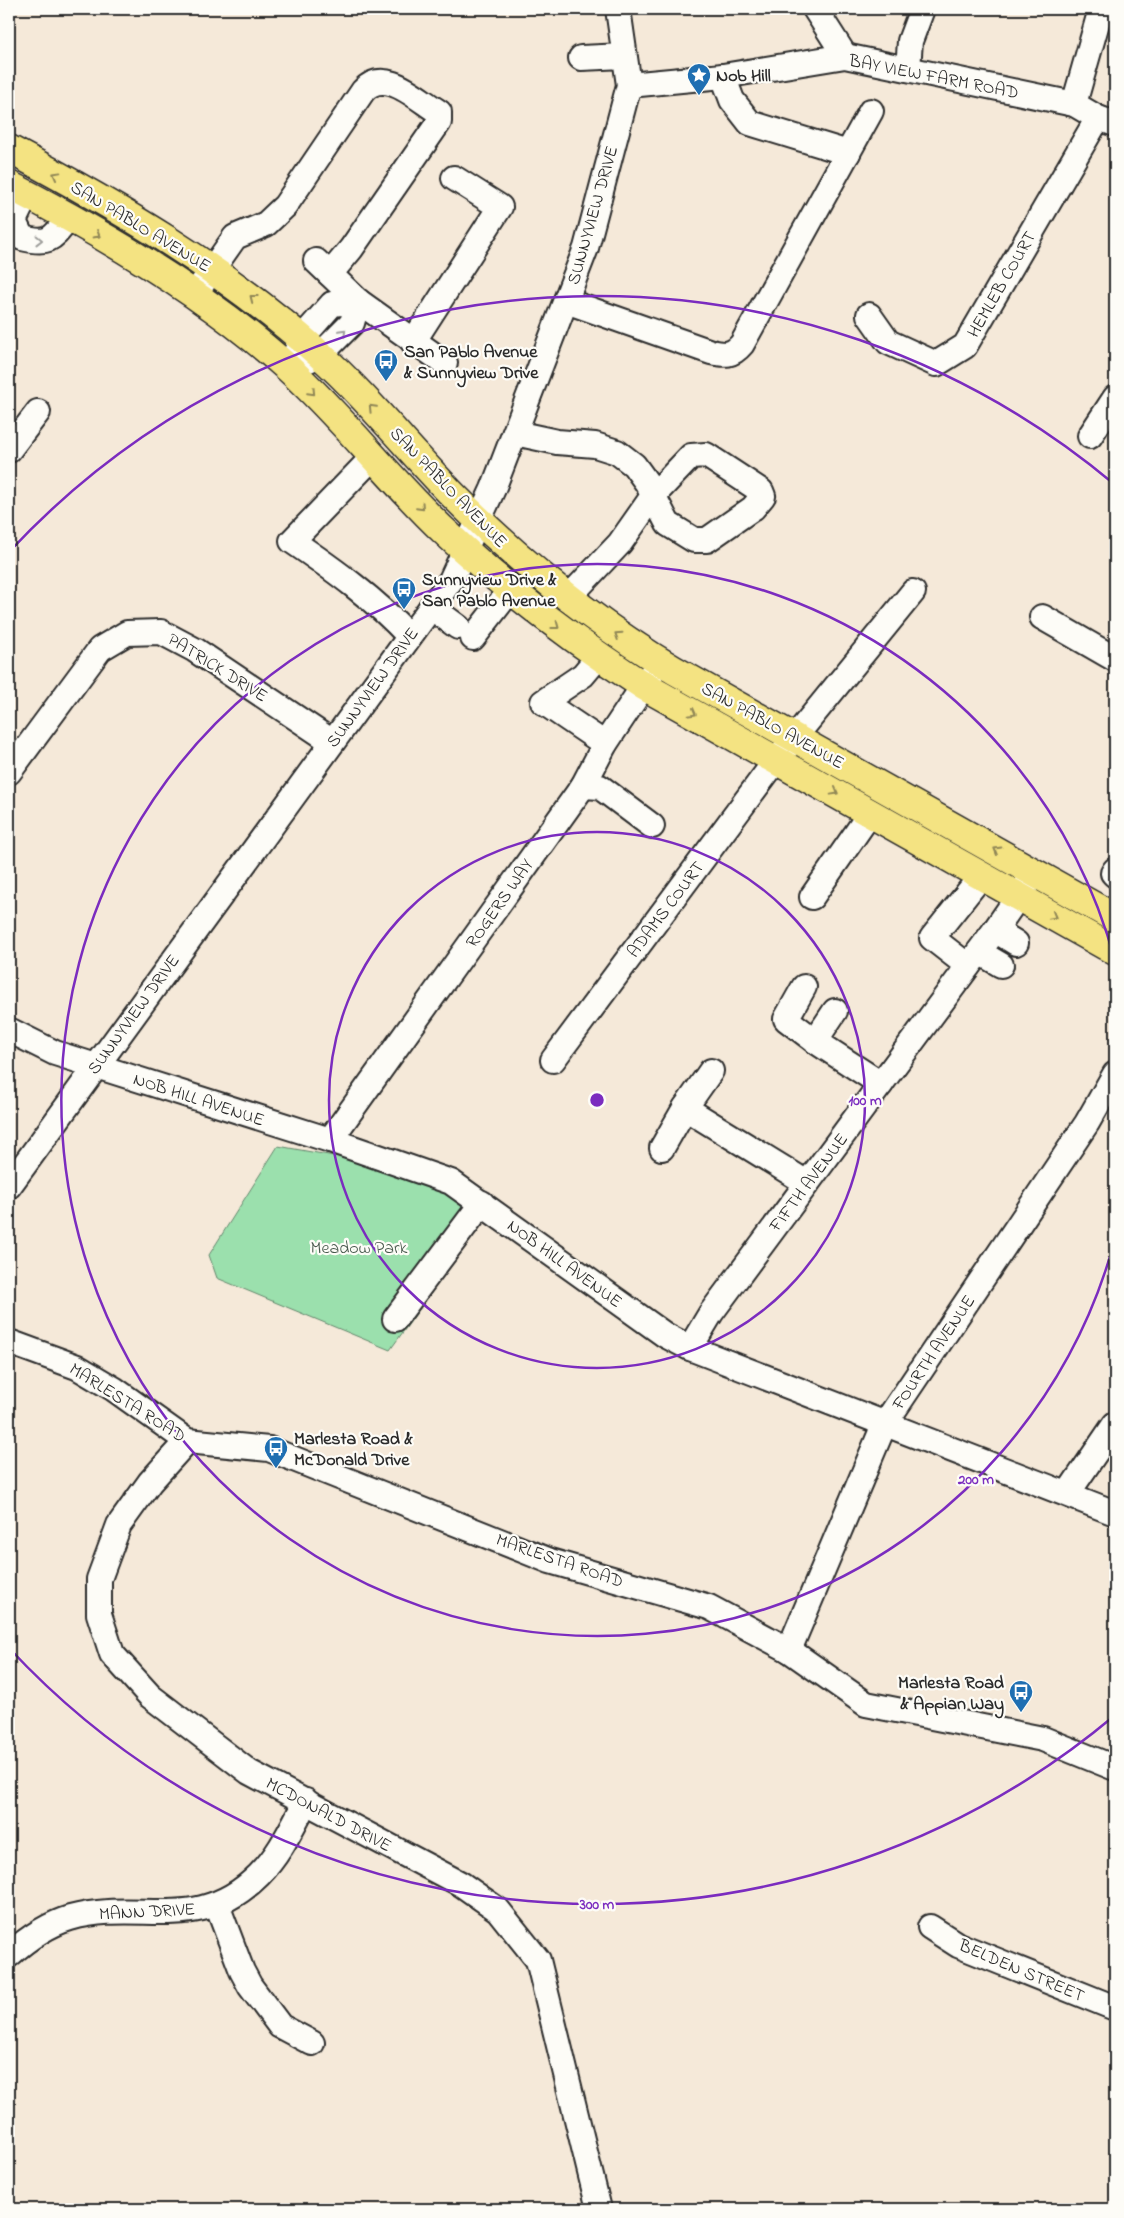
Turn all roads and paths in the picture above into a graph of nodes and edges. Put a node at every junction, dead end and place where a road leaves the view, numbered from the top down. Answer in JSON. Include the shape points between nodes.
{"nodes":[{"id":1,"x":618,"y":9,"type":"edge"},
{"id":2,"x":815,"y":9,"type":"edge"},
{"id":3,"x":922,"y":9,"type":"edge"},
{"id":4,"x":1101,"y":9,"type":"edge"},
{"id":5,"x":624,"y":56,"type":"junction"},
{"id":6,"x":845,"y":56,"type":"junction"},
{"id":7,"x":581,"y":58,"type":"dead end"},
{"id":8,"x":908,"y":69,"type":"junction"},
{"id":9,"x":723,"y":76,"type":"junction"},
{"id":10,"x":629,"y":85,"type":"junction"},
{"id":11,"x":1074,"y":104,"type":"junction"},
{"id":12,"x":871,"y":111,"type":"dead end"},
{"id":13,"x":1107,"y":121,"type":"edge"},
{"id":14,"x":9,"y":149,"type":"edge"},
{"id":15,"x":848,"y":153,"type":"junction"},
{"id":16,"x":454,"y":178,"type":"dead end"},
{"id":17,"x":18,"y":190,"type":"edge"},
{"id":18,"x":69,"y":218,"type":"junction"},
{"id":19,"x":212,"y":269,"type":"junction"},
{"id":20,"x":195,"y":294,"type":"junction"},
{"id":21,"x":358,"y":301,"type":"junction"},
{"id":22,"x":566,"y":301,"type":"junction"},
{"id":23,"x":869,"y":315,"type":"dead end"},
{"id":24,"x":413,"y":342,"type":"junction"},
{"id":25,"x":311,"y":347,"type":"junction"},
{"id":26,"x":445,"y":363,"type":"dead end"},
{"id":27,"x":289,"y":369,"type":"junction"},
{"id":28,"x":1115,"y":398,"type":"edge"},
{"id":29,"x":38,"y":412,"type":"dead end"},
{"id":30,"x":515,"y":433,"type":"junction"},
{"id":31,"x":1090,"y":436,"type":"dead end"},
{"id":32,"x":9,"y":450,"type":"edge"},
{"id":33,"x":374,"y":456,"type":"junction"},
{"id":34,"x":478,"y":519,"type":"junction"},
{"id":35,"x":466,"y":549,"type":"junction"},
{"id":36,"x":511,"y":589,"type":"junction"},
{"id":37,"x":913,"y":592,"type":"dead end"},
{"id":38,"x":567,"y":599,"type":"junction"},
{"id":39,"x":431,"y":607,"type":"junction"},
{"id":40,"x":1042,"y":617,"type":"dead end"},
{"id":41,"x":409,"y":636,"type":"junction"},
{"id":42,"x":599,"y":656,"type":"junction"},
{"id":43,"x":1115,"y":659,"type":"edge"},
{"id":44,"x":660,"y":662,"type":"junction"},
{"id":45,"x":644,"y":686,"type":"junction"},
{"id":46,"x":794,"y":737,"type":"junction"},
{"id":47,"x":332,"y":741,"type":"junction"},
{"id":48,"x":604,"y":744,"type":"junction"},
{"id":49,"x":777,"y":759,"type":"junction"},
{"id":50,"x":9,"y":772,"type":"edge"},
{"id":51,"x":582,"y":786,"type":"junction"},
{"id":52,"x":872,"y":812,"type":"junction"},
{"id":53,"x":652,"y":826,"type":"dead end"},
{"id":54,"x":1115,"y":870,"type":"edge"},
{"id":55,"x":1034,"y":872,"type":"junction"},
{"id":56,"x":982,"y":875,"type":"junction"},
{"id":57,"x":1115,"y":875,"type":"edge"},
{"id":58,"x":1018,"y":896,"type":"junction"},
{"id":59,"x":812,"y":897,"type":"dead end"},
{"id":60,"x":1115,"y":918,"type":"edge"},
{"id":61,"x":995,"y":930,"type":"junction"},
{"id":62,"x":1016,"y":943,"type":"dead end"},
{"id":63,"x":1115,"y":951,"type":"edge"},
{"id":64,"x":974,"y":959,"type":"junction"},
{"id":65,"x":1001,"y":965,"type":"dead end"},
{"id":66,"x":804,"y":987,"type":"dead end"},
{"id":67,"x":835,"y":1010,"type":"dead end"},
{"id":68,"x":9,"y":1030,"type":"edge"},
{"id":69,"x":815,"y":1041,"type":"junction"},
{"id":70,"x":553,"y":1060,"type":"dead end"},
{"id":71,"x":96,"y":1066,"type":"junction"},
{"id":72,"x":711,"y":1071,"type":"dead end"},
{"id":73,"x":1115,"y":1074,"type":"edge"},
{"id":74,"x":881,"y":1084,"type":"junction"},
{"id":75,"x":685,"y":1108,"type":"junction"},
{"id":76,"x":330,"y":1140,"type":"junction"},
{"id":77,"x":662,"y":1148,"type":"dead end"},
{"id":78,"x":807,"y":1183,"type":"junction"},
{"id":79,"x":9,"y":1186,"type":"edge"},
{"id":80,"x":482,"y":1203,"type":"junction"},
{"id":81,"x":395,"y":1319,"type":"dead end"},
{"id":82,"x":9,"y":1342,"type":"edge"},
{"id":83,"x":690,"y":1348,"type":"junction"},
{"id":84,"x":1115,"y":1424,"type":"edge"},
{"id":85,"x":884,"y":1425,"type":"junction"},
{"id":86,"x":187,"y":1441,"type":"junction"},
{"id":87,"x":1068,"y":1493,"type":"junction"},
{"id":88,"x":1115,"y":1513,"type":"edge"},
{"id":89,"x":789,"y":1650,"type":"junction"},
{"id":90,"x":1115,"y":1768,"type":"edge"},
{"id":91,"x":306,"y":1802,"type":"junction"},
{"id":92,"x":217,"y":1906,"type":"junction"},
{"id":93,"x":930,"y":1927,"type":"dead end"},
{"id":94,"x":9,"y":1955,"type":"edge"},
{"id":95,"x":1115,"y":2008,"type":"edge"},
{"id":96,"x":312,"y":2043,"type":"dead end"},
{"id":97,"x":599,"y":2209,"type":"edge"}],
"edges":[{"from":1,"to":5,"type":"street","name":"SUNNYVIEW DRIVE"},
{"from":2,"to":6,"type":"street"},
{"from":3,"to":8,"type":"street","via":[[910,41]]},
{"from":4,"to":11,"type":"street"},
{"from":5,"to":7,"type":"street"},
{"from":5,"to":10,"type":"street","name":"SUNNYVIEW DRIVE"},
{"from":6,"to":8,"type":"street","name":"BAY VIEW FARM ROAD"},
{"from":6,"to":9,"type":"street","name":"BAY VIEW FARM ROAD"},
{"from":8,"to":11,"type":"street","name":"BAY VIEW FARM ROAD"},
{"from":9,"to":10,"type":"street","name":"BAY VIEW FARM ROAD"},
{"from":9,"to":15,"type":"street","via":[[732,100],[750,123]]},
{"from":10,"to":22,"type":"street","name":"SUNNYVIEW DRIVE","via":[[586,248]]},
{"from":11,"to":13,"type":"street","name":"BAY VIEW FARM ROAD"},
{"from":12,"to":15,"type":"street"},
{"from":13,"to":23,"type":"street","name":"HEMLEB COURT","via":[[965,346],[936,364],[888,342]]},
{"from":19,"to":14,"type":"main road","name":"SAN PABLO AVENUE","one_way":true},
{"from":15,"to":22,"type":"street","via":[[735,352],[727,355],[711,352]]},
{"from":16,"to":24,"type":"street","via":[[500,207]]},
{"from":17,"to":18,"type":"main road","name":"SAN PABLO AVENUE"},
{"from":17,"to":18,"type":"street","one_way":true,"via":[[14,221],[22,238],[39,242],[51,239]]},
{"from":18,"to":20,"type":"main road","name":"SAN PABLO AVENUE","one_way":true},
{"from":19,"to":20,"type":"street"},
{"from":19,"to":21,"type":"street","via":[[235,237],[266,224],[285,206],[368,85],[389,81],[438,112],[440,122],[352,249],[323,268]]},
{"from":25,"to":19,"type":"main road","name":"SAN PABLO AVENUE","one_way":true,"via":[[250,295]]},
{"from":20,"to":27,"type":"main road","name":"SAN PABLO AVENUE"},
{"from":21,"to":24,"type":"street"},
{"from":21,"to":25,"type":"street","via":[[352,323]]},
{"from":22,"to":30,"type":"street","name":"SUNNYVIEW DRIVE"},
{"from":24,"to":26,"type":"street"},
{"from":25,"to":27,"type":"street"},
{"from":34,"to":25,"type":"main road","name":"SAN PABLO AVENUE","one_way":true},
{"from":27,"to":33,"type":"main road","name":"SAN PABLO AVENUE","one_way":true},
{"from":28,"to":31,"type":"street"},
{"from":29,"to":32,"type":"street"},
{"from":30,"to":34,"type":"street","name":"SUNNYVIEW DRIVE"},
{"from":30,"to":38,"type":"street","via":[[557,442],[596,445],[617,452],[634,465],[653,496],[620,543]]},
{"from":33,"to":35,"type":"main road","name":"SAN PABLO AVENUE","one_way":true,"via":[[443,530]]},
{"from":33,"to":41,"type":"street","via":[[292,541],[329,566],[388,614]]},
{"from":34,"to":35,"type":"street","name":"SUNNYVIEW DRIVE"},
{"from":34,"to":38,"type":"main road","name":"SAN PABLO AVENUE"},
{"from":35,"to":36,"type":"main road","name":"SAN PABLO AVENUE"},
{"from":35,"to":39,"type":"street","name":"SUNNYVIEW DRIVE","via":[[451,580]]},
{"from":36,"to":39,"type":"street","via":[[465,632]]},
{"from":36,"to":42,"type":"main road","name":"SAN PABLO AVENUE","one_way":true},
{"from":37,"to":46,"type":"street","name":"ADAMS COURT","via":[[866,654]]},
{"from":44,"to":38,"type":"main road","name":"SAN PABLO AVENUE","one_way":true},
{"from":39,"to":41,"type":"street","name":"SUNNYVIEW DRIVE"},
{"from":40,"to":43,"type":"street"},
{"from":41,"to":47,"type":"street","name":"SUNNYVIEW DRIVE"},
{"from":42,"to":45,"type":"main road","name":"SAN PABLO AVENUE"},
{"from":42,"to":48,"type":"street","via":[[583,675],[543,702]]},
{"from":44,"to":45,"type":"street","name":"ROGERS WAY"},
{"from":44,"to":46,"type":"main road","name":"SAN PABLO AVENUE"},
{"from":45,"to":48,"type":"street","name":"ROGERS WAY"},
{"from":45,"to":49,"type":"main road","name":"SAN PABLO AVENUE","one_way":true},
{"from":46,"to":49,"type":"street","name":"ADAMS COURT"},
{"from":55,"to":46,"type":"main road","name":"SAN PABLO AVENUE","one_way":true},
{"from":47,"to":50,"type":"street","name":"PATRICK DRIVE","via":[[195,650],[161,632],[127,633],[100,649]]},
{"from":47,"to":71,"type":"street","name":"SUNNYVIEW DRIVE"},
{"from":48,"to":51,"type":"street","name":"ROGERS WAY"},
{"from":49,"to":52,"type":"main road","name":"SAN PABLO AVENUE","one_way":true},
{"from":49,"to":70,"type":"street","name":"ADAMS COURT"},
{"from":51,"to":53,"type":"street","via":[[600,787]]},
{"from":51,"to":76,"type":"street","name":"ROGERS WAY"},
{"from":52,"to":56,"type":"main road","name":"SAN PABLO AVENUE"},
{"from":52,"to":59,"type":"street"},
{"from":54,"to":57,"type":"street"},
{"from":55,"to":58,"type":"street","name":"FIFTH AVENUE"},
{"from":55,"to":60,"type":"main road","name":"SAN PABLO AVENUE"},
{"from":56,"to":58,"type":"main road","name":"SAN PABLO AVENUE"},
{"from":56,"to":64,"type":"street","via":[[932,938]]},
{"from":58,"to":61,"type":"street","name":"FIFTH AVENUE"},
{"from":58,"to":63,"type":"main road","name":"SAN PABLO AVENUE","one_way":true},
{"from":61,"to":62,"type":"street"},
{"from":61,"to":64,"type":"street","name":"FIFTH AVENUE"},
{"from":64,"to":65,"type":"street"},
{"from":64,"to":74,"type":"street","name":"FIFTH AVENUE"},
{"from":66,"to":69,"type":"street","via":[[786,1019]]},
{"from":67,"to":69,"type":"street"},
{"from":68,"to":71,"type":"street","name":"NOB HILL AVENUE","via":[[55,1053]]},
{"from":69,"to":74,"type":"street"},
{"from":71,"to":76,"type":"street","name":"NOB HILL AVENUE"},
{"from":71,"to":79,"type":"street","name":"SUNNYVIEW DRIVE"},
{"from":72,"to":75,"type":"street"},
{"from":73,"to":85,"type":"street","name":"FOURTH AVENUE","via":[[1087,1123]]},
{"from":74,"to":78,"type":"street","name":"FIFTH AVENUE"},
{"from":75,"to":77,"type":"street"},
{"from":75,"to":78,"type":"street"},
{"from":76,"to":80,"type":"street","name":"NOB HILL AVENUE","via":[[451,1182]]},
{"from":78,"to":83,"type":"street","name":"FIFTH AVENUE","via":[[711,1313]]},
{"from":80,"to":81,"type":"street"},
{"from":80,"to":83,"type":"street","name":"NOB HILL AVENUE","via":[[665,1335]]},
{"from":82,"to":86,"type":"street","name":"MARLESTA ROAD","via":[[77,1367]]},
{"from":83,"to":85,"type":"street","name":"NOB HILL AVENUE"},
{"from":84,"to":87,"type":"street"},
{"from":85,"to":87,"type":"street","name":"NOB HILL AVENUE"},
{"from":85,"to":89,"type":"street","name":"FOURTH AVENUE"},
{"from":86,"to":89,"type":"street","name":"MARLESTA ROAD","via":[[269,1449],[550,1561],[709,1607]]},
{"from":86,"to":91,"type":"street","name":"MCDONALD DRIVE","via":[[150,1482],[119,1524],[99,1579],[99,1614],[112,1654],[150,1696],[249,1772]]},
{"from":87,"to":88,"type":"street","name":"NOB HILL AVENUE"},
{"from":89,"to":90,"type":"street","name":"MARLESTA ROAD","via":[[866,1704],[1044,1739]]},
{"from":91,"to":92,"type":"street","name":"MANN DRIVE","via":[[271,1861],[246,1887]]},
{"from":91,"to":97,"type":"street","name":"MCDONALD DRIVE","via":[[461,1884],[498,1910],[538,1960]]},
{"from":92,"to":94,"type":"street","name":"MANN DRIVE","via":[[183,1912],[109,1912],[68,1918],[31,1936]]},
{"from":92,"to":96,"type":"street","via":[[250,1986],[280,2026]]},
{"from":93,"to":95,"type":"street","name":"BELDEN STREET","via":[[958,1945]]}]}
